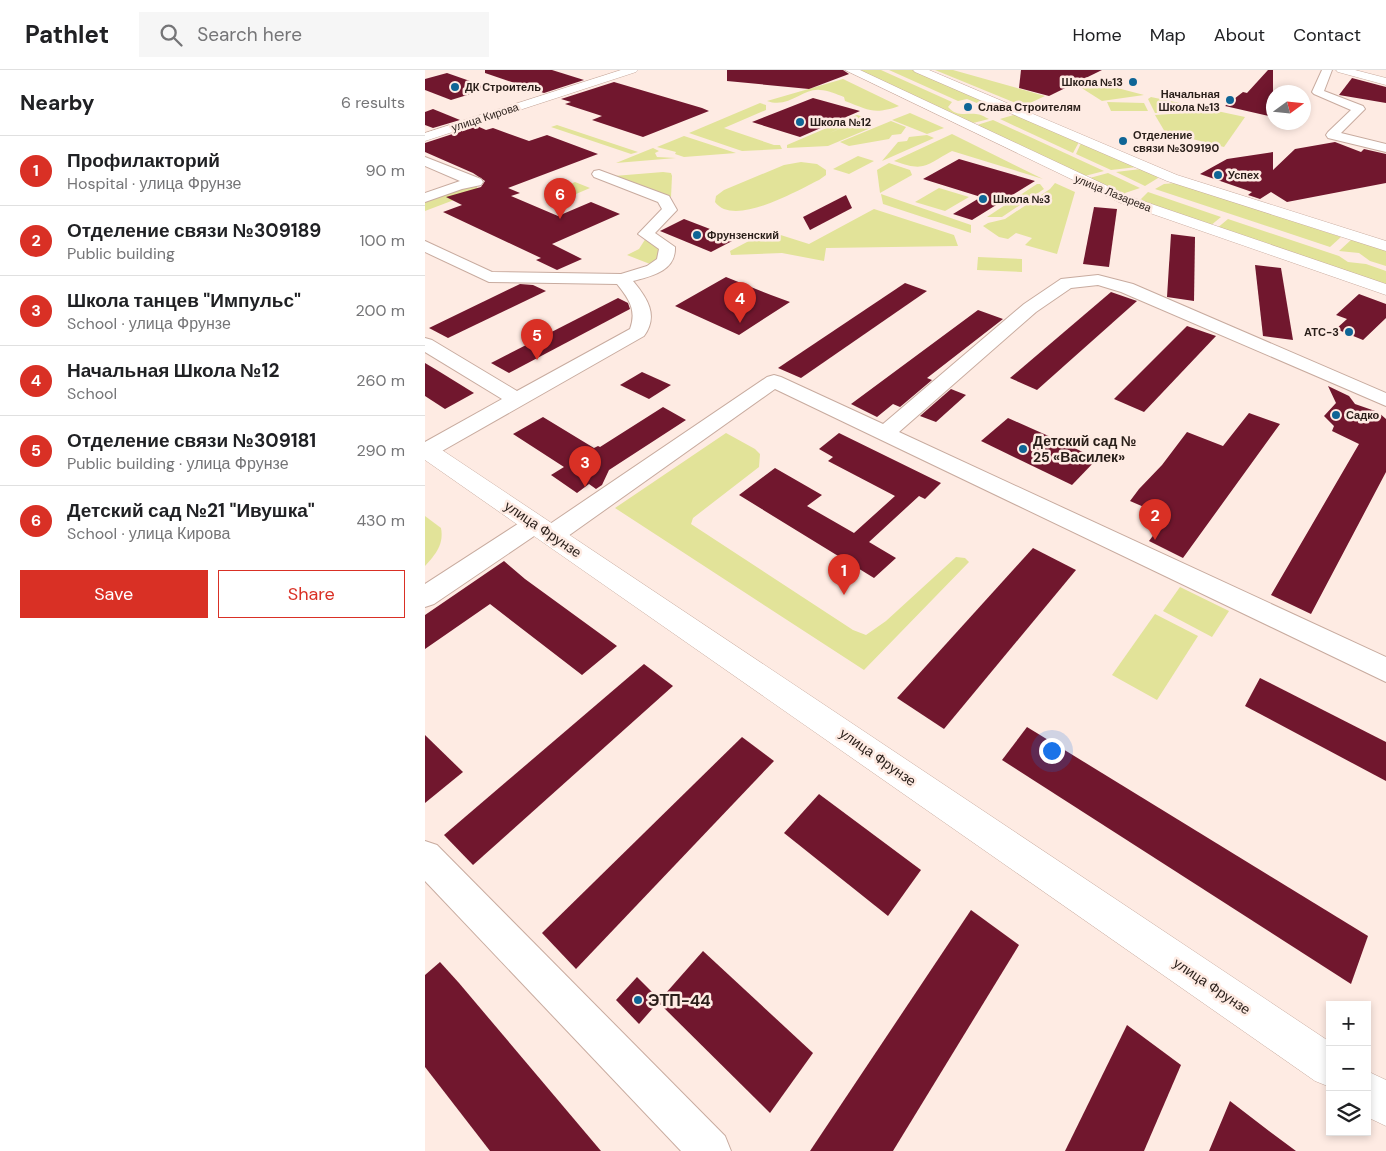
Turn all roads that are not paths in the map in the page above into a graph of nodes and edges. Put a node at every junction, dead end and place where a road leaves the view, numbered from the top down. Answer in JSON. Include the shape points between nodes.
{"nodes":[{"id":1,"x":632,"y":70,"type":"edge"},
{"id":2,"x":851,"y":70,"type":"edge"},
{"id":3,"x":919,"y":70,"type":"edge"},
{"id":4,"x":1327,"y":70,"type":"edge"},
{"id":5,"x":1342,"y":70,"type":"edge"},
{"id":6,"x":1386,"y":82,"type":"edge"},
{"id":7,"x":425,"y":136,"type":"edge"},
{"id":8,"x":1386,"y":148,"type":"edge"},
{"id":9,"x":425,"y":161,"type":"edge"},
{"id":10,"x":599,"y":174,"type":"dead end"},
{"id":11,"x":425,"y":198,"type":"edge"},
{"id":12,"x":425,"y":246,"type":"edge"},
{"id":13,"x":1386,"y":246,"type":"edge"},
{"id":14,"x":622,"y":279,"type":"junction"},
{"id":15,"x":1386,"y":290,"type":"edge"},
{"id":16,"x":425,"y":344,"type":"edge"},
{"id":17,"x":516,"y":399,"type":"junction"},
{"id":18,"x":1386,"y":400,"type":"edge"},
{"id":19,"x":886,"y":432,"type":"junction"},
{"id":20,"x":426,"y":449,"type":"edge"},
{"id":21,"x":543,"y":530,"type":"junction"},
{"id":22,"x":425,"y":597,"type":"edge"},
{"id":23,"x":1386,"y":670,"type":"edge"},
{"id":24,"x":425,"y":857,"type":"edge"},
{"id":25,"x":1326,"y":1063,"type":"edge"},
{"id":26,"x":1371,"y":1095,"type":"edge"},
{"id":27,"x":1386,"y":1105,"type":"edge"},
{"id":28,"x":710,"y":1151,"type":"edge"}],
"edges":[{"from":1,"to":7,"type":"main road","name":"улица Кирова"},
{"from":2,"to":15,"type":"main road","name":"улица Лазарева","via":[[1126,200]]},
{"from":3,"to":13,"type":"main road","via":[[1172,178]]},
{"from":4,"to":8,"type":"street","via":[[1318,92],[1359,109],[1332,135]]},
{"from":5,"to":6,"type":"main road"},
{"from":9,"to":11,"type":"street","via":[[476,182]]},
{"from":10,"to":14,"type":"street","via":[[664,199],[670,210],[646,234],[667,247],[667,260],[660,267]]},
{"from":12,"to":14,"type":"street","via":[[489,277]]},
{"from":14,"to":17,"type":"street","via":[[641,302],[644,318],[638,332]]},
{"from":16,"to":17,"type":"street"},
{"from":17,"to":20,"type":"street"},
{"from":18,"to":19,"type":"street","via":[[1127,288],[1098,280],[1067,283],[1030,308]]},
{"from":19,"to":21,"type":"street","via":[[775,381]]},
{"from":19,"to":23,"type":"street"},
{"from":20,"to":21,"type":"main road","name":"улица Фрунзе"},
{"from":21,"to":22,"type":"street"},
{"from":21,"to":25,"type":"main road","name":"улица Фрунзе"},
{"from":24,"to":28,"type":"street"},
{"from":26,"to":27,"type":"main road"}]}
